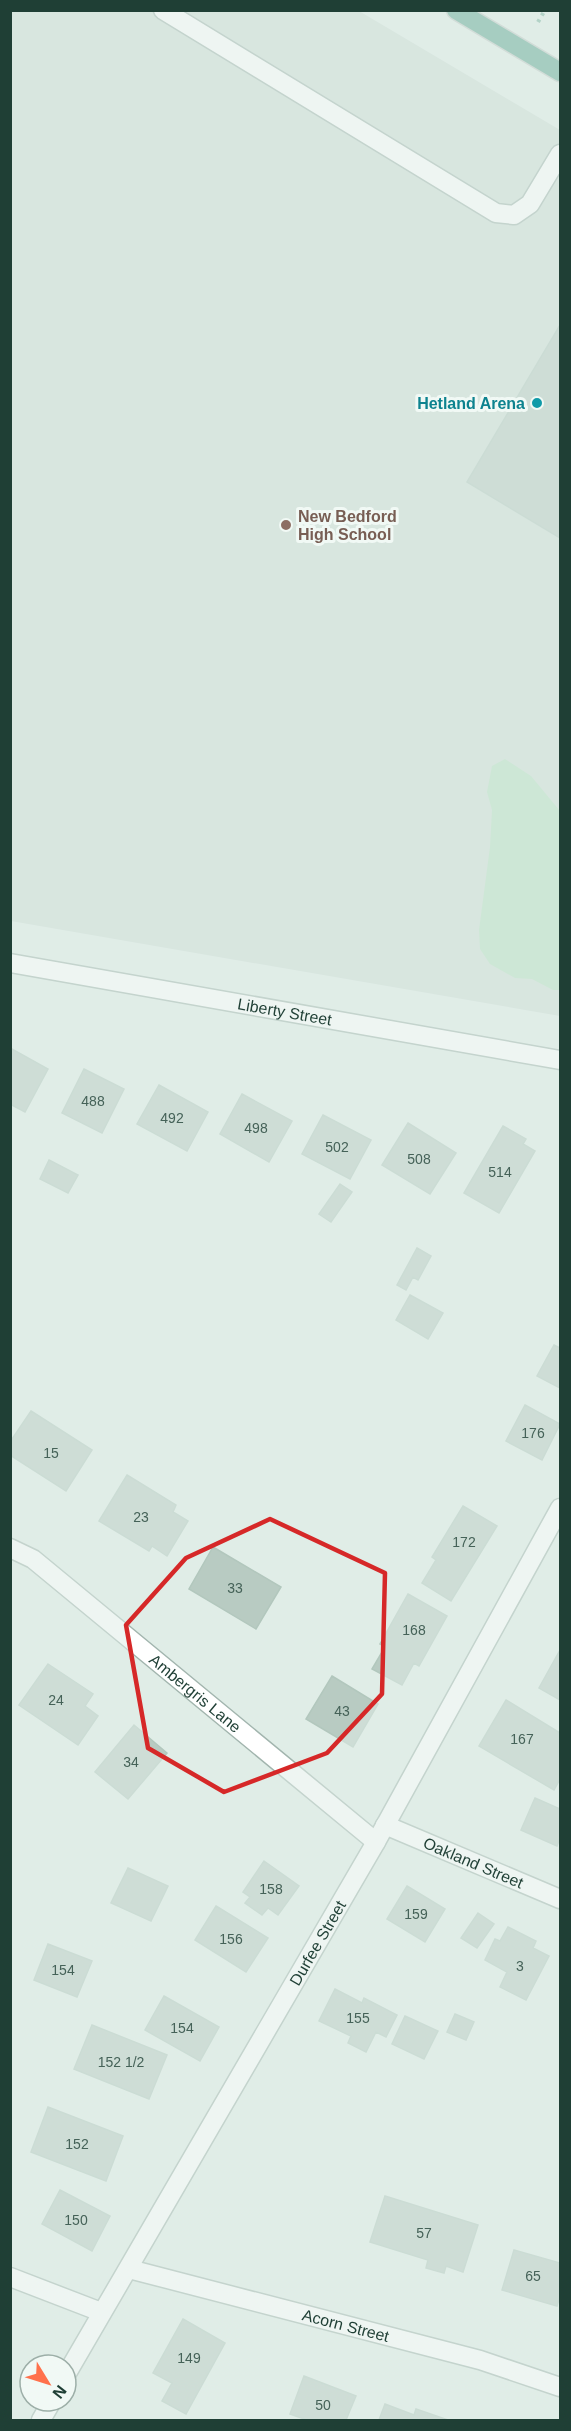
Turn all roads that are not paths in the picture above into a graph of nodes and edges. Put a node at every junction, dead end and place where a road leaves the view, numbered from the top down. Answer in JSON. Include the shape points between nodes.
{"nodes":[{"id":1,"x":163,"y":10,"type":"edge"},
{"id":2,"x":456,"y":10,"type":"edge"},
{"id":3,"x":561,"y":72,"type":"edge"},
{"id":4,"x":561,"y":154,"type":"edge"},
{"id":5,"x":10,"y":963,"type":"edge"},
{"id":6,"x":561,"y":1060,"type":"edge"},
{"id":7,"x":561,"y":1508,"type":"edge"},
{"id":8,"x":556,"y":1528,"type":"edge"},
{"id":9,"x":10,"y":1548,"type":"edge"},
{"id":10,"x":385,"y":1825,"type":"junction"},
{"id":11,"x":376,"y":1842,"type":"junction"},
{"id":12,"x":561,"y":1899,"type":"edge"},
{"id":13,"x":129,"y":2270,"type":"junction"},
{"id":14,"x":10,"y":2277,"type":"edge"},
{"id":15,"x":101,"y":2312,"type":"junction"},
{"id":16,"x":78,"y":2353,"type":"edge"},
{"id":17,"x":561,"y":2386,"type":"edge"}],
"edges":[{"from":1,"to":4,"type":"street","via":[[496,213],[514,215],[530,204]]},
{"from":2,"to":3,"type":"main road"},
{"from":5,"to":6,"type":"street","name":"Liberty Street"},
{"from":7,"to":8,"type":"street","name":"Durfee Street"},
{"from":8,"to":10,"type":"street","name":"Durfee Street"},
{"from":9,"to":11,"type":"street","name":"Ambergris Lane","via":[[33,1559]]},
{"from":10,"to":11,"type":"street","name":"Durfee Street"},
{"from":10,"to":12,"type":"street","name":"Oakland Street"},
{"from":11,"to":13,"type":"street","name":"Durfee Street"},
{"from":13,"to":15,"type":"street","name":"Durfee Street"},
{"from":13,"to":17,"type":"street","name":"Acorn Street","via":[[480,2360]]},
{"from":14,"to":15,"type":"street"},
{"from":15,"to":16,"type":"street","name":"Durfee Street"}]}
